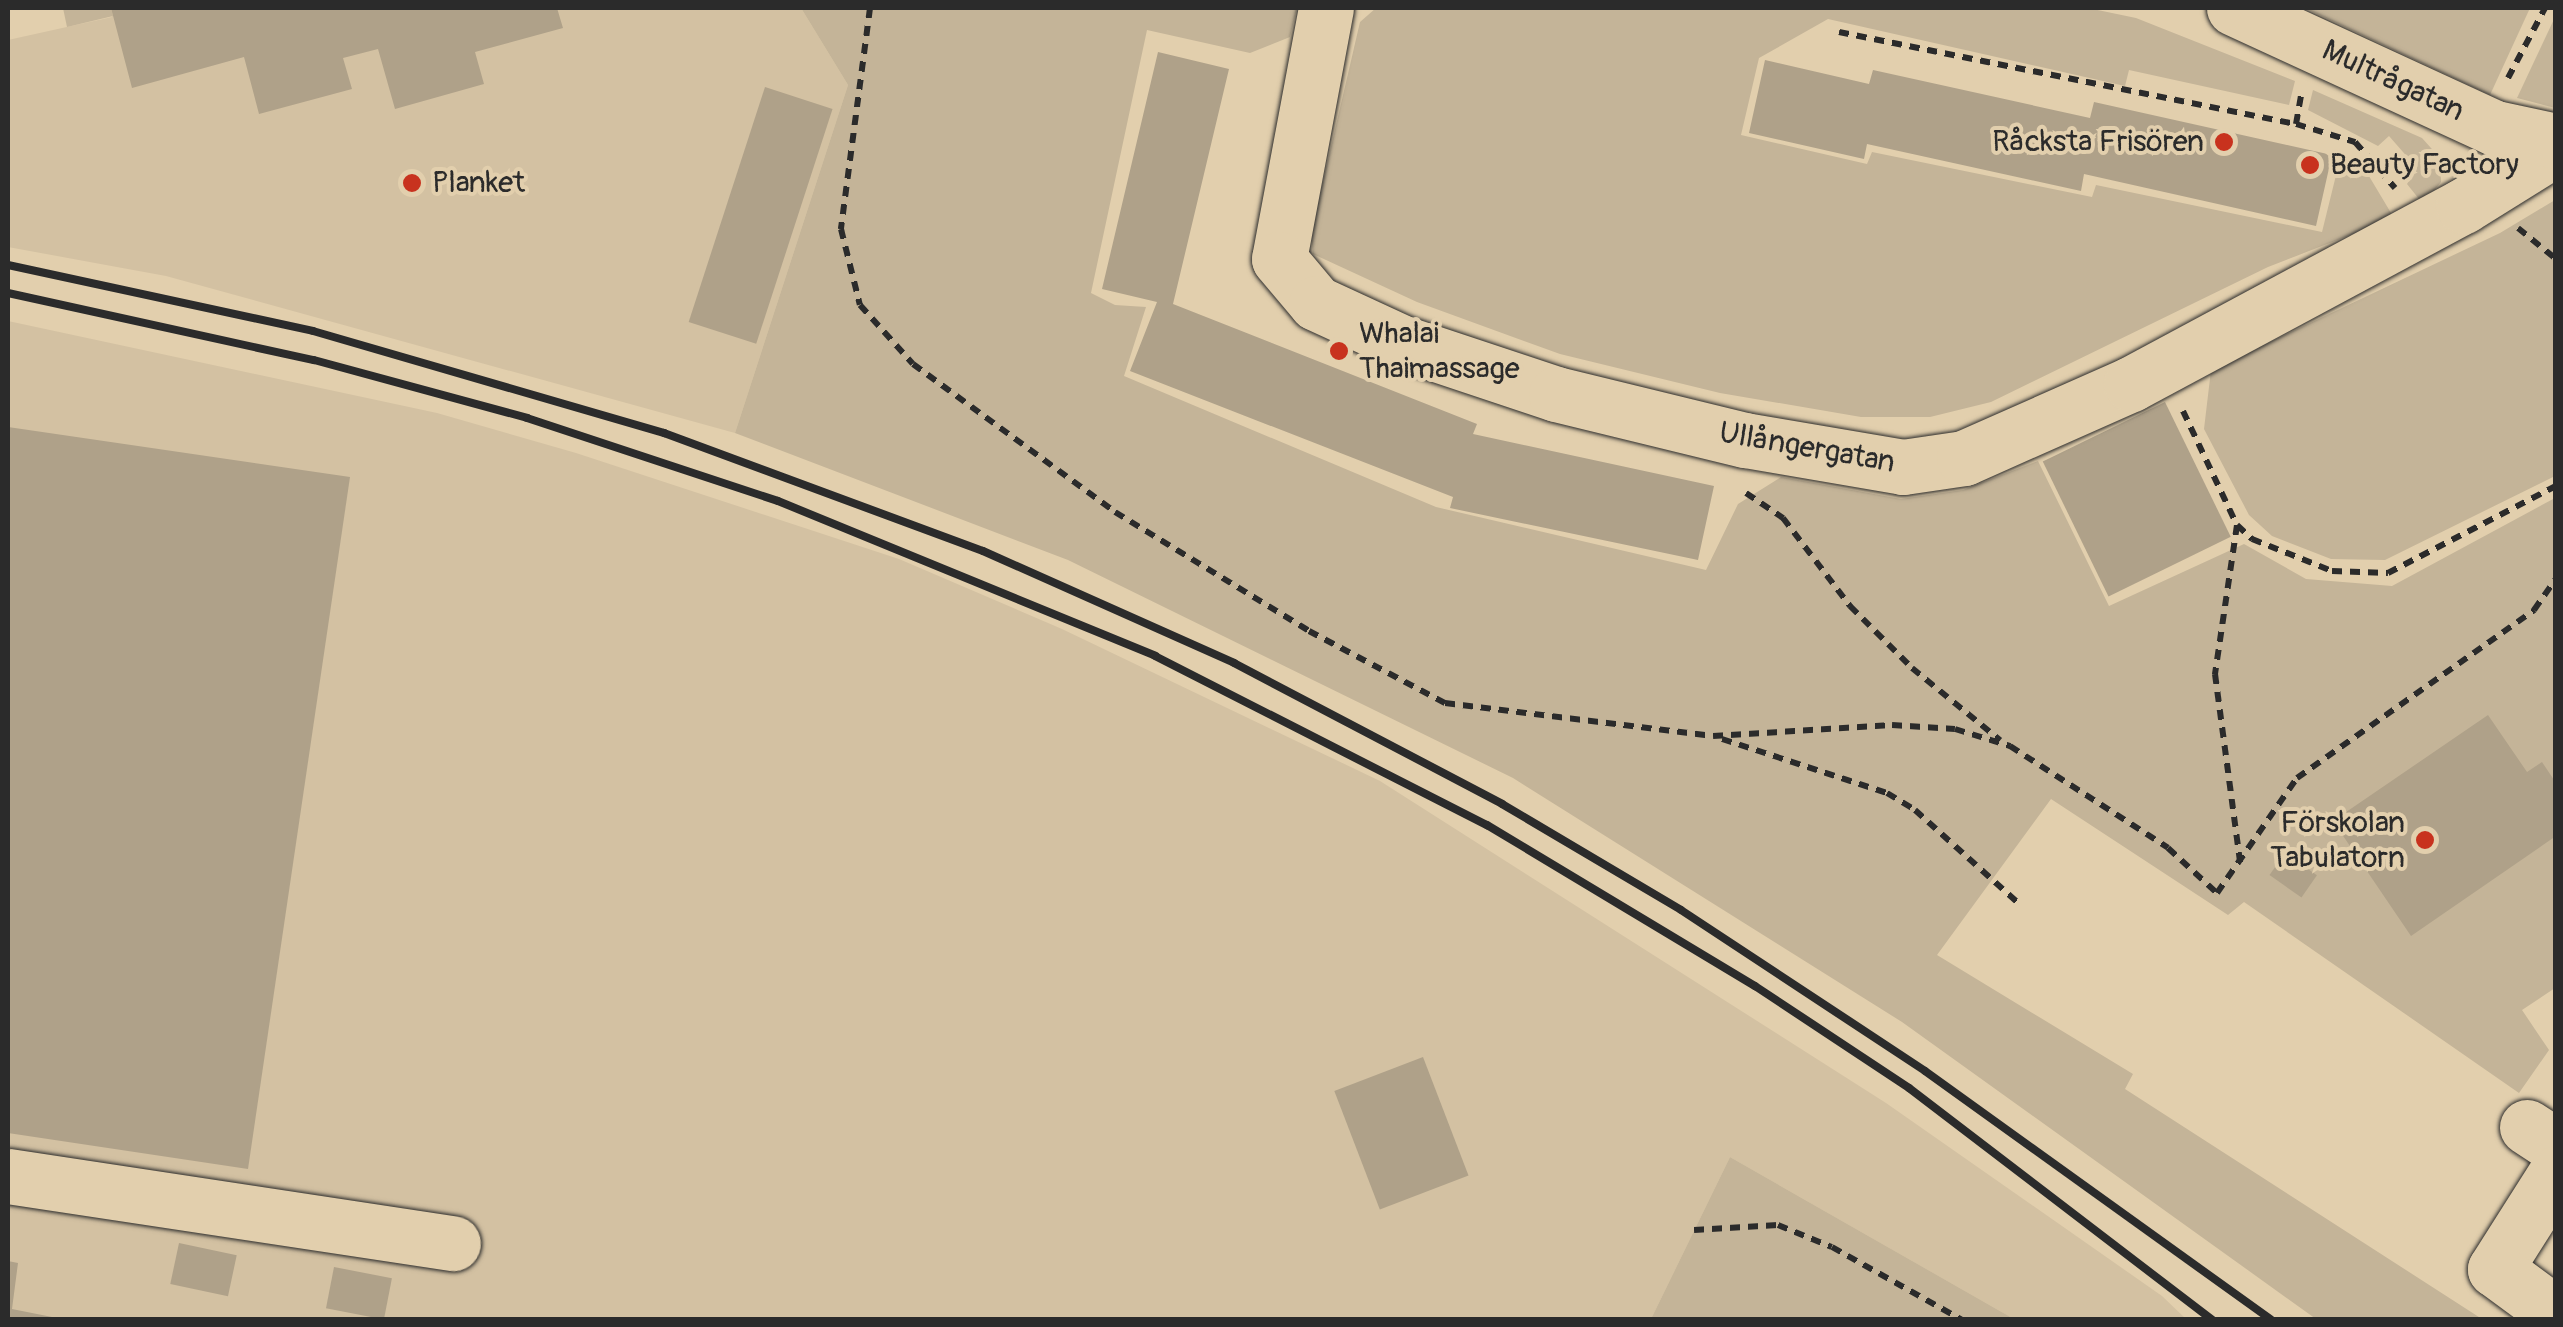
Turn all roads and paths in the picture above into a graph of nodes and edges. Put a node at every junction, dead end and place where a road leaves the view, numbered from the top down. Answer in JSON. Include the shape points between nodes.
{"nodes":[{"id":1,"x":870,"y":8,"type":"edge"},
{"id":2,"x":1326,"y":8,"type":"edge"},
{"id":3,"x":2234,"y":8,"type":"edge"},
{"id":4,"x":2545,"y":8,"type":"edge"},
{"id":5,"x":1838,"y":32,"type":"dead end"},
{"id":6,"x":2485,"y":124,"type":"junction"},
{"id":7,"x":2556,"y":145,"type":"edge"},
{"id":8,"x":2419,"y":229,"type":"junction"},
{"id":9,"x":2187,"y":419,"type":"dead end"},
{"id":10,"x":2556,"y":486,"type":"edge"},
{"id":11,"x":1748,"y":498,"type":"dead end"},
{"id":12,"x":2237,"y":524,"type":"junction"},
{"id":13,"x":2556,"y":579,"type":"edge"},
{"id":14,"x":1713,"y":736,"type":"junction"},
{"id":15,"x":2004,"y":744,"type":"junction"},
{"id":16,"x":2240,"y":863,"type":"junction"},
{"id":17,"x":2016,"y":902,"type":"dead end"},
{"id":18,"x":2556,"y":1173,"type":"edge"},
{"id":19,"x":8,"y":1176,"type":"edge"},
{"id":20,"x":1694,"y":1230,"type":"dead end"},
{"id":21,"x":453,"y":1243,"type":"dead end"},
{"id":22,"x":2556,"y":1314,"type":"edge"},
{"id":23,"x":1962,"y":1320,"type":"edge"}],
"edges":[{"from":1,"to":14,"type":"path","via":[[841,229],[860,305],[913,364],[1115,512],[1310,631],[1445,703]]},
{"from":2,"to":8,"type":"street","name":"Ullångergatan","via":[[1279,260],[1316,303],[1477,371],[1745,440],[1903,468],[1964,458],[2132,384]]},
{"from":3,"to":6,"type":"street","name":"Multrågatan"},
{"from":4,"to":6,"type":"path"},
{"from":5,"to":8,"type":"path","via":[[2296,124],[2354,142],[2391,181]]},
{"from":6,"to":7,"type":"street","name":"Multrågatan"},
{"from":7,"to":8,"type":"street","name":"Ullångergatan"},
{"from":9,"to":12,"type":"path"},
{"from":10,"to":12,"type":"path","via":[[2388,573],[2332,572],[2252,539]]},
{"from":11,"to":15,"type":"path","via":[[1783,518],[1850,606]]},
{"from":12,"to":16,"type":"path","via":[[2214,674]]},
{"from":13,"to":16,"type":"path","via":[[2534,610],[2296,778]]},
{"from":14,"to":15,"type":"path","via":[[1892,725],[1955,729]]},
{"from":14,"to":17,"type":"path","via":[[1887,793],[1915,810]]},
{"from":15,"to":16,"type":"path","via":[[2168,848],[2217,893]]},
{"from":18,"to":22,"type":"street","via":[[2496,1269]]},
{"from":19,"to":21,"type":"street"},
{"from":20,"to":23,"type":"path","via":[[1778,1225],[1832,1247]]}]}
